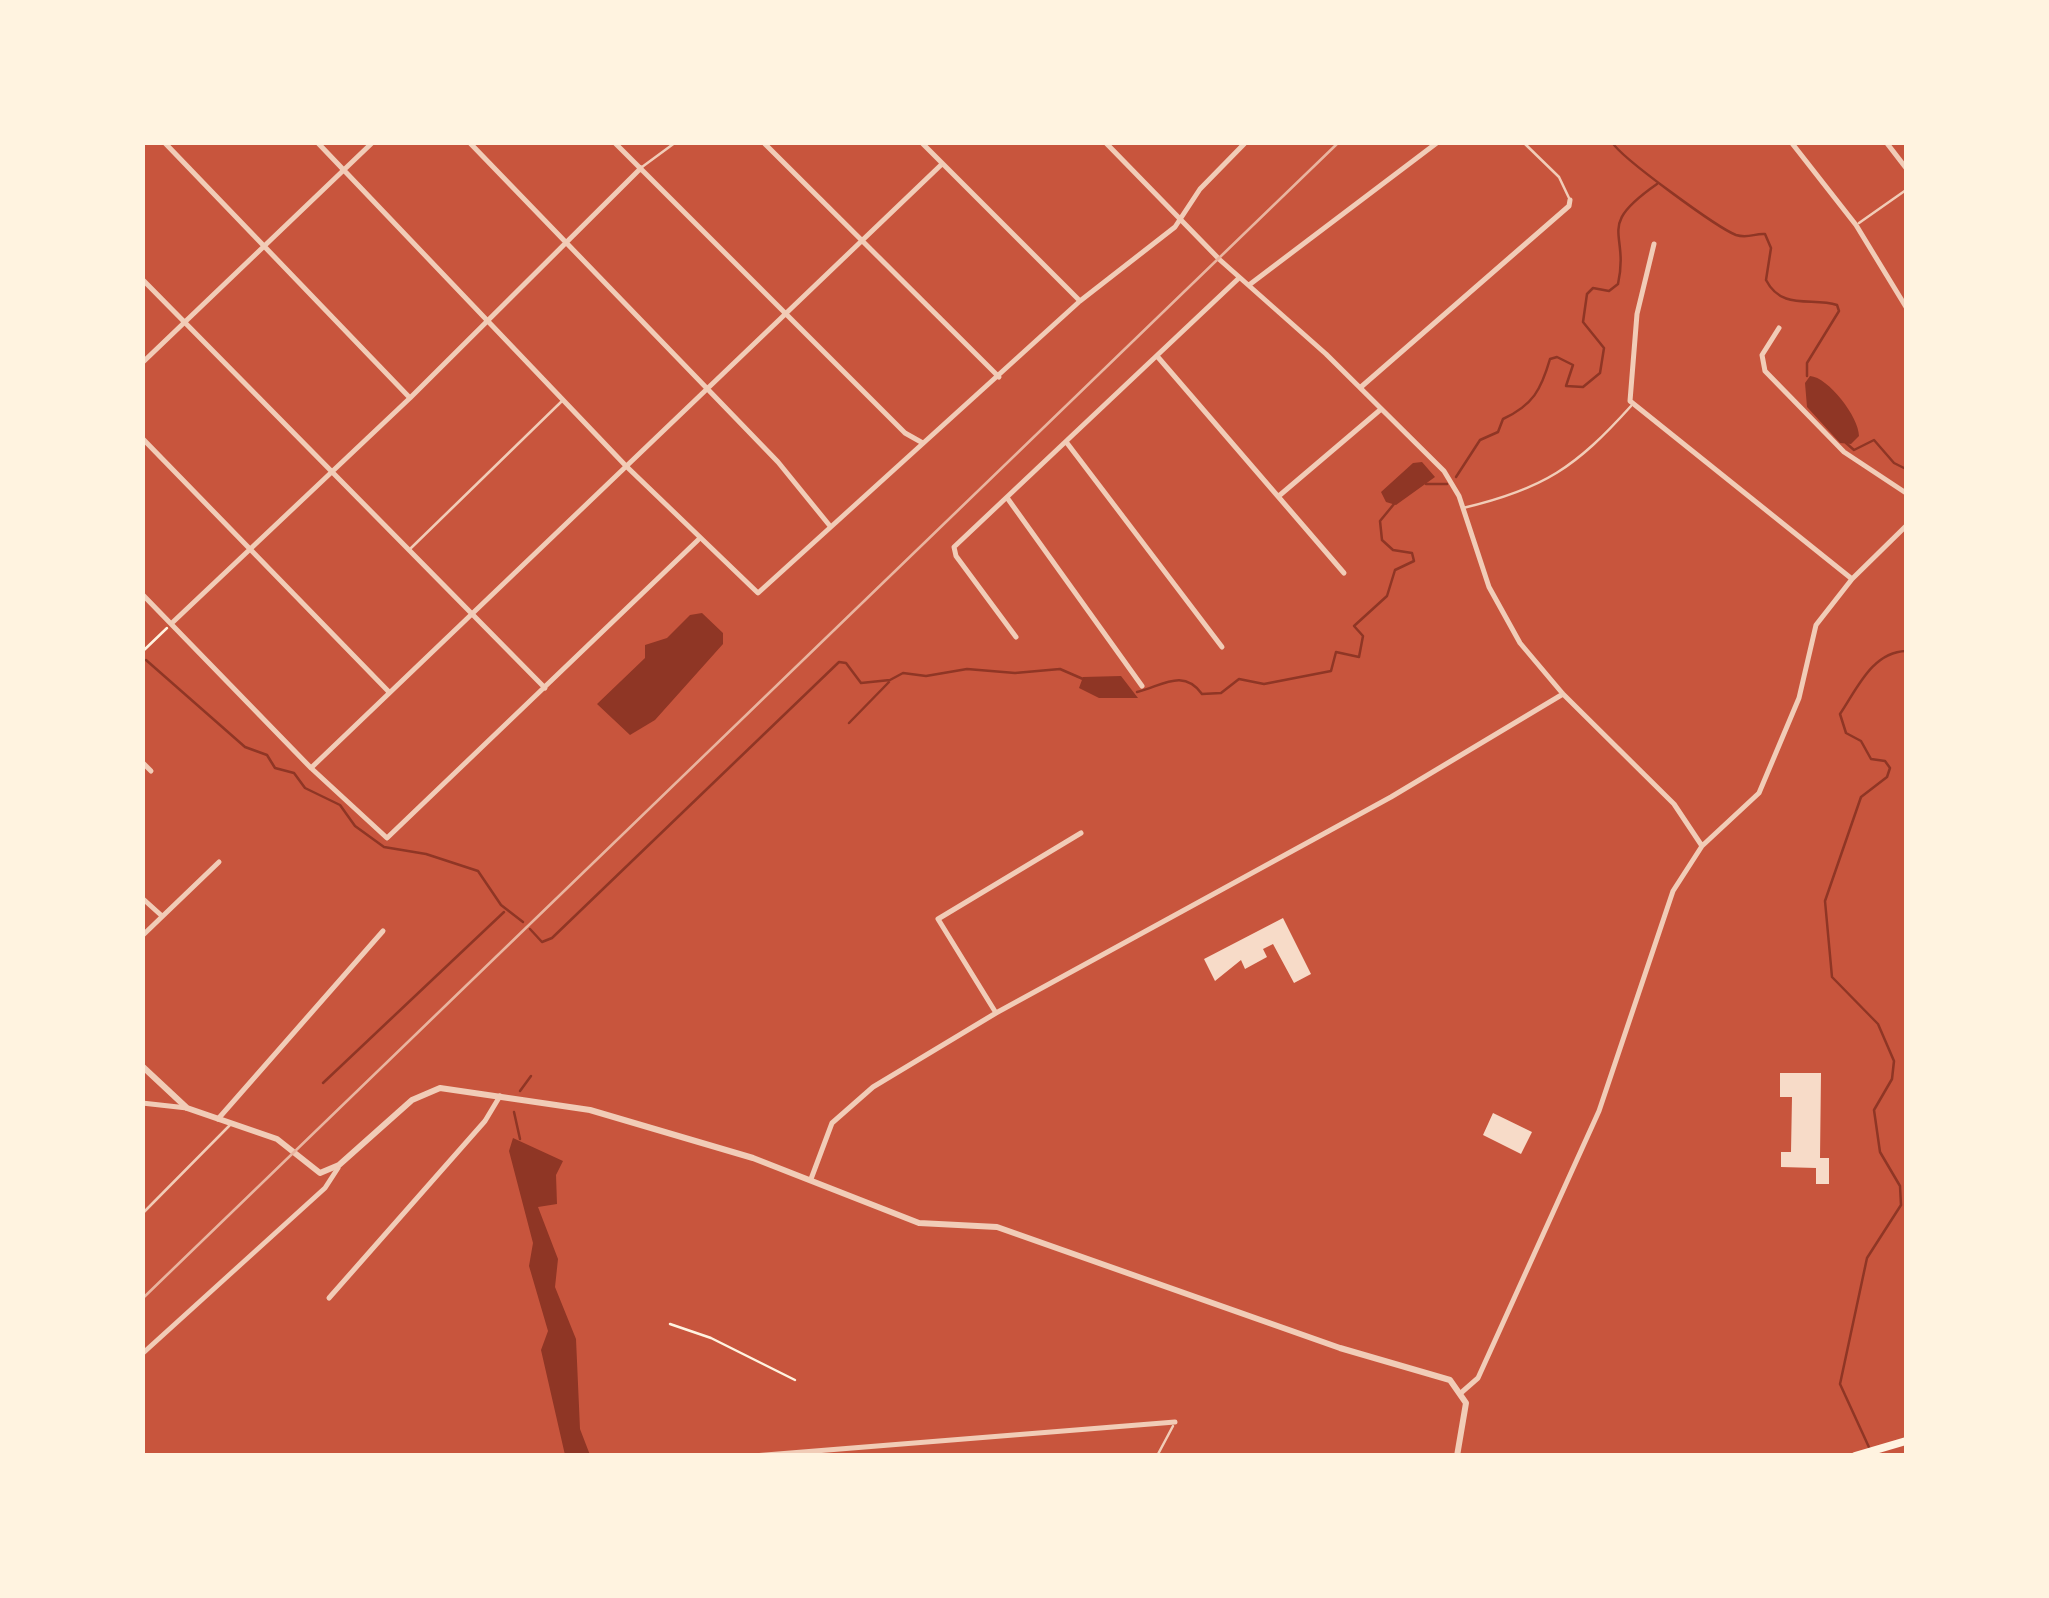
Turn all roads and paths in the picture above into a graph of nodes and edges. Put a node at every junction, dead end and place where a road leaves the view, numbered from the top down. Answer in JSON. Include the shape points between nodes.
{"nodes":[{"id":1,"x":164,"y":142,"type":"edge"},
{"id":2,"x":317,"y":142,"type":"edge"},
{"id":3,"x":372,"y":142,"type":"edge"},
{"id":4,"x":470,"y":142,"type":"edge"},
{"id":5,"x":614,"y":142,"type":"edge"},
{"id":6,"x":676,"y":142,"type":"edge"},
{"id":7,"x":763,"y":142,"type":"edge"},
{"id":8,"x":920,"y":142,"type":"edge"},
{"id":9,"x":1105,"y":142,"type":"edge"},
{"id":10,"x":1246,"y":142,"type":"edge"},
{"id":11,"x":1438,"y":142,"type":"edge"},
{"id":12,"x":1523,"y":142,"type":"edge"},
{"id":13,"x":1792,"y":142,"type":"edge"},
{"id":14,"x":1886,"y":142,"type":"edge"},
{"id":15,"x":942,"y":164,"type":"junction"},
{"id":16,"x":641,"y":168,"type":"junction"},
{"id":17,"x":1906,"y":168,"type":"edge"},
{"id":18,"x":344,"y":170,"type":"junction"},
{"id":19,"x":1906,"y":190,"type":"edge"},
{"id":20,"x":1570,"y":200,"type":"joint"},
{"id":21,"x":1180,"y":218,"type":"junction"},
{"id":22,"x":1856,"y":226,"type":"junction"},
{"id":23,"x":564,"y":241,"type":"junction"},
{"id":24,"x":862,"y":242,"type":"junction"},
{"id":25,"x":1654,"y":244,"type":"dead end"},
{"id":26,"x":263,"y":247,"type":"junction"},
{"id":27,"x":1239,"y":278,"type":"junction"},
{"id":28,"x":142,"y":279,"type":"edge"},
{"id":29,"x":1249,"y":285,"type":"junction"},
{"id":30,"x":1080,"y":301,"type":"junction"},
{"id":31,"x":1906,"y":307,"type":"edge"},
{"id":32,"x":784,"y":314,"type":"junction"},
{"id":33,"x":490,"y":320,"type":"junction"},
{"id":34,"x":184,"y":323,"type":"junction"},
{"id":35,"x":1779,"y":328,"type":"dead end"},
{"id":36,"x":1156,"y":355,"type":"junction"},
{"id":37,"x":142,"y":364,"type":"edge"},
{"id":38,"x":998,"y":376,"type":"junction"},
{"id":39,"x":1360,"y":388,"type":"junction"},
{"id":40,"x":704,"y":389,"type":"junction"},
{"id":41,"x":410,"y":398,"type":"junction"},
{"id":42,"x":564,"y":400,"type":"junction"},
{"id":43,"x":1633,"y":405,"type":"junction"},
{"id":44,"x":1380,"y":410,"type":"junction"},
{"id":45,"x":142,"y":438,"type":"edge"},
{"id":46,"x":922,"y":442,"type":"junction"},
{"id":47,"x":1067,"y":443,"type":"junction"},
{"id":48,"x":626,"y":466,"type":"junction"},
{"id":49,"x":334,"y":471,"type":"junction"},
{"id":50,"x":1906,"y":493,"type":"edge"},
{"id":51,"x":1280,"y":495,"type":"junction"},
{"id":52,"x":1008,"y":499,"type":"junction"},
{"id":53,"x":1462,"y":508,"type":"junction"},
{"id":54,"x":830,"y":526,"type":"junction"},
{"id":55,"x":1906,"y":526,"type":"edge"},
{"id":56,"x":698,"y":540,"type":"junction"},
{"id":57,"x":410,"y":549,"type":"junction"},
{"id":58,"x":251,"y":552,"type":"junction"},
{"id":59,"x":1344,"y":574,"type":"dead end"},
{"id":60,"x":1852,"y":579,"type":"junction"},
{"id":61,"x":142,"y":594,"type":"edge"},
{"id":62,"x":470,"y":614,"type":"junction"},
{"id":63,"x":172,"y":623,"type":"junction"},
{"id":64,"x":1016,"y":637,"type":"dead end"},
{"id":65,"x":1222,"y":647,"type":"dead end"},
{"id":66,"x":142,"y":652,"type":"edge"},
{"id":67,"x":1142,"y":686,"type":"dead end"},
{"id":68,"x":545,"y":688,"type":"junction"},
{"id":69,"x":389,"y":692,"type":"junction"},
{"id":70,"x":1563,"y":694,"type":"junction"},
{"id":71,"x":142,"y":762,"type":"edge"},
{"id":72,"x":311,"y":768,"type":"junction"},
{"id":73,"x":152,"y":771,"type":"dead end"},
{"id":74,"x":1081,"y":833,"type":"dead end"},
{"id":75,"x":1702,"y":846,"type":"junction"},
{"id":76,"x":218,"y":862,"type":"dead end"},
{"id":77,"x":142,"y":898,"type":"edge"},
{"id":78,"x":162,"y":916,"type":"junction"},
{"id":79,"x":383,"y":931,"type":"dead end"},
{"id":80,"x":142,"y":936,"type":"edge"},
{"id":81,"x":996,"y":1013,"type":"junction"},
{"id":82,"x":142,"y":1066,"type":"edge"},
{"id":83,"x":500,"y":1096,"type":"junction"},
{"id":84,"x":142,"y":1104,"type":"edge"},
{"id":85,"x":187,"y":1108,"type":"junction"},
{"id":86,"x":218,"y":1120,"type":"junction"},
{"id":87,"x":232,"y":1123,"type":"junction"},
{"id":88,"x":339,"y":1165,"type":"junction"},
{"id":89,"x":811,"y":1179,"type":"junction"},
{"id":90,"x":142,"y":1214,"type":"edge"},
{"id":91,"x":329,"y":1298,"type":"dead end"},
{"id":92,"x":670,"y":1324,"type":"dead end"},
{"id":93,"x":142,"y":1354,"type":"edge"},
{"id":94,"x":794,"y":1380,"type":"dead end"},
{"id":95,"x":1462,"y":1392,"type":"junction"},
{"id":96,"x":1175,"y":1422,"type":"joint"},
{"id":97,"x":1906,"y":1441,"type":"edge"},
{"id":98,"x":753,"y":1456,"type":"edge"},
{"id":99,"x":1158,"y":1456,"type":"edge"},
{"id":100,"x":1457,"y":1456,"type":"edge"},
{"id":101,"x":1856,"y":1456,"type":"edge"}],
"edges":[{"from":1,"to":26,"type":"street"},
{"from":2,"to":18,"type":"street"},
{"from":3,"to":18,"type":"street"},
{"from":4,"to":23,"type":"street"},
{"from":5,"to":16,"type":"street"},
{"from":6,"to":16,"type":"lane"},
{"from":7,"to":24,"type":"street"},
{"from":8,"to":15,"type":"street"},
{"from":9,"to":21,"type":"street"},
{"from":10,"to":21,"type":"street"},
{"from":11,"to":29,"type":"street"},
{"from":12,"to":20,"type":"lane","via":[[1559,177]]},
{"from":13,"to":22,"type":"street"},
{"from":14,"to":17,"type":"street"},
{"from":15,"to":24,"type":"street"},
{"from":15,"to":30,"type":"street"},
{"from":16,"to":23,"type":"street"},
{"from":16,"to":32,"type":"street"},
{"from":18,"to":26,"type":"street"},
{"from":18,"to":33,"type":"street"},
{"from":19,"to":22,"type":"lane"},
{"from":20,"to":39,"type":"street"},
{"from":21,"to":27,"type":"street"},
{"from":21,"to":30,"type":"street"},
{"from":22,"to":31,"type":"street"},
{"from":23,"to":33,"type":"street"},
{"from":23,"to":40,"type":"street"},
{"from":24,"to":32,"type":"street"},
{"from":24,"to":38,"type":"street"},
{"from":25,"to":43,"type":"street","via":[[1637,314]]},
{"from":26,"to":34,"type":"street"},
{"from":26,"to":41,"type":"street"},
{"from":27,"to":29,"type":"street"},
{"from":27,"to":36,"type":"street"},
{"from":28,"to":34,"type":"street"},
{"from":29,"to":39,"type":"street"},
{"from":30,"to":38,"type":"street"},
{"from":32,"to":40,"type":"street"},
{"from":32,"to":46,"type":"street"},
{"from":33,"to":41,"type":"street"},
{"from":33,"to":42,"type":"street"},
{"from":34,"to":37,"type":"street"},
{"from":34,"to":49,"type":"street"},
{"from":35,"to":50,"type":"street","via":[[1762,355],[1765,371],[1844,452]]},
{"from":36,"to":47,"type":"street"},
{"from":36,"to":51,"type":"street"},
{"from":38,"to":46,"type":"street"},
{"from":39,"to":44,"type":"street"},
{"from":40,"to":48,"type":"street"},
{"from":40,"to":54,"type":"street","via":[[778,462]]},
{"from":41,"to":49,"type":"street"},
{"from":42,"to":48,"type":"street"},
{"from":42,"to":57,"type":"lane"},
{"from":43,"to":53,"type":"lane","via":[[1557,476],[1520,494]]},
{"from":43,"to":60,"type":"street"},
{"from":44,"to":51,"type":"street"},
{"from":44,"to":53,"type":"street","via":[[1444,472]]},
{"from":45,"to":58,"type":"street"},
{"from":46,"to":54,"type":"street"},
{"from":47,"to":52,"type":"street"},
{"from":47,"to":65,"type":"street"},
{"from":48,"to":56,"type":"street"},
{"from":48,"to":62,"type":"street"},
{"from":49,"to":57,"type":"street"},
{"from":49,"to":58,"type":"street"},
{"from":51,"to":59,"type":"street"},
{"from":52,"to":64,"type":"street","via":[[954,547]]},
{"from":52,"to":67,"type":"street"},
{"from":53,"to":70,"type":"street","via":[[1506,619]]},
{"from":54,"to":56,"type":"street","via":[[758,593]]},
{"from":55,"to":60,"type":"street"},
{"from":56,"to":68,"type":"street"},
{"from":57,"to":62,"type":"street"},
{"from":58,"to":63,"type":"street"},
{"from":58,"to":69,"type":"street"},
{"from":60,"to":75,"type":"street","via":[[1816,625],[1799,698],[1759,793]]},
{"from":61,"to":63,"type":"street"},
{"from":62,"to":68,"type":"street"},
{"from":62,"to":69,"type":"street"},
{"from":63,"to":66,"type":"path"},
{"from":63,"to":72,"type":"street"},
{"from":68,"to":72,"type":"street","via":[[387,838]]},
{"from":69,"to":72,"type":"street"},
{"from":70,"to":75,"type":"street","via":[[1674,804]]},
{"from":70,"to":81,"type":"street","via":[[1345,823]]},
{"from":71,"to":73,"type":"street"},
{"from":74,"to":81,"type":"street","via":[[938,919]]},
{"from":75,"to":95,"type":"street","via":[[1672,891],[1599,1111],[1478,1378]]},
{"from":76,"to":78,"type":"street"},
{"from":77,"to":78,"type":"street"},
{"from":78,"to":80,"type":"street"},
{"from":79,"to":86,"type":"street"},
{"from":81,"to":89,"type":"street","via":[[841,1112]]},
{"from":82,"to":85,"type":"street"},
{"from":83,"to":88,"type":"street","via":[[424,1091]]},
{"from":83,"to":89,"type":"street","via":[[590,1110]]},
{"from":83,"to":91,"type":"street"},
{"from":84,"to":85,"type":"street"},
{"from":85,"to":86,"type":"street"},
{"from":86,"to":87,"type":"street"},
{"from":87,"to":88,"type":"street","via":[[277,1139],[320,1173]]},
{"from":87,"to":90,"type":"lane"},
{"from":88,"to":93,"type":"street","via":[[325,1188]]},
{"from":89,"to":95,"type":"street","via":[[919,1223],[997,1227],[1340,1348],[1418,1368]]},
{"from":92,"to":94,"type":"path"},
{"from":95,"to":100,"type":"street"},
{"from":96,"to":98,"type":"street"},
{"from":96,"to":99,"type":"lane"},
{"from":97,"to":101,"type":"main road"}]}
